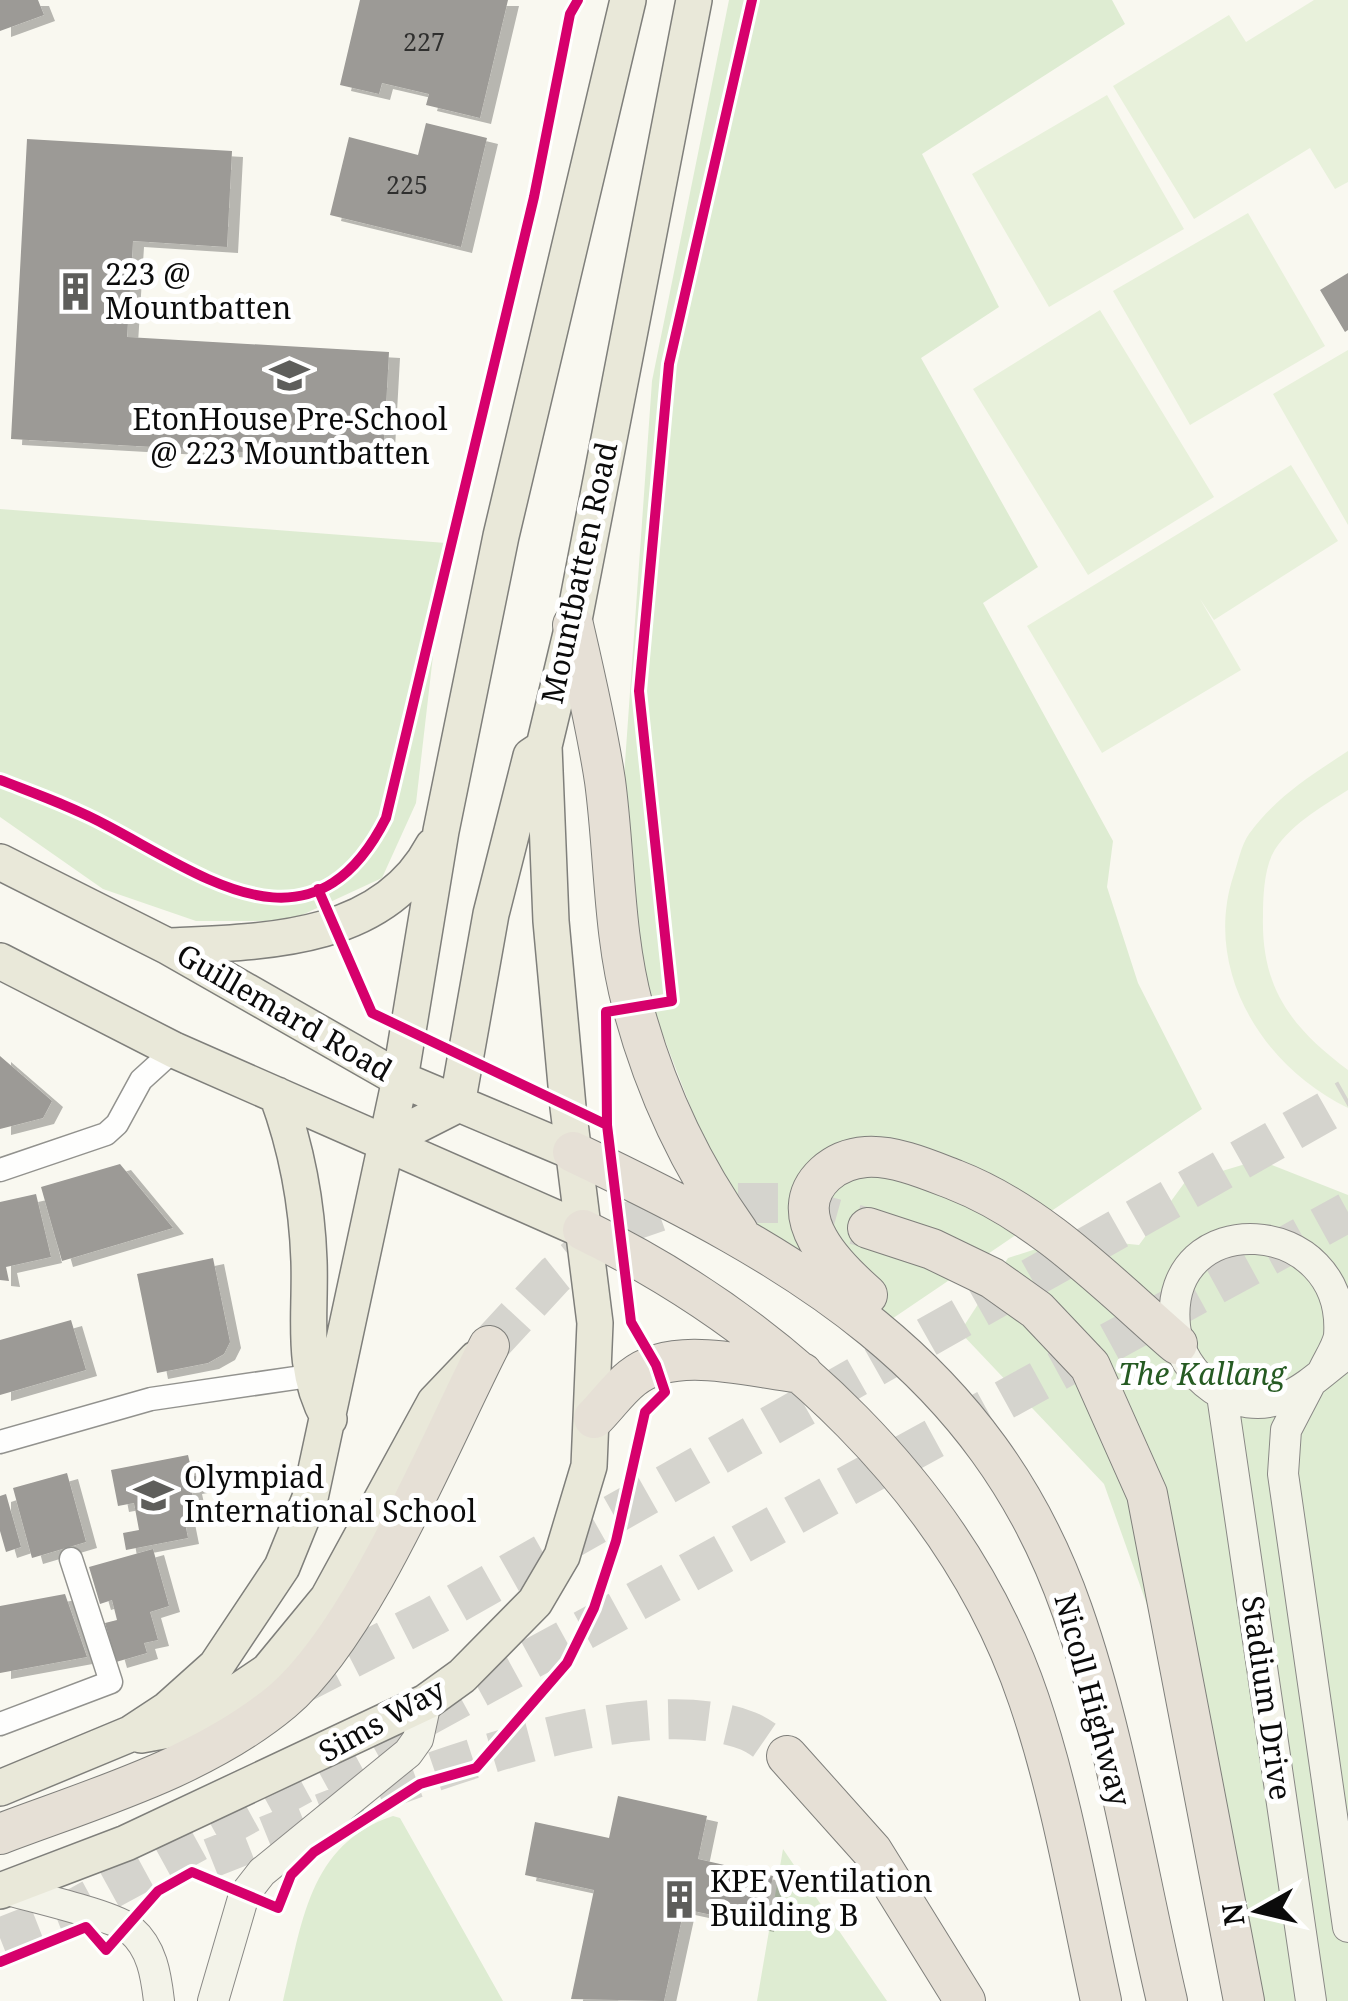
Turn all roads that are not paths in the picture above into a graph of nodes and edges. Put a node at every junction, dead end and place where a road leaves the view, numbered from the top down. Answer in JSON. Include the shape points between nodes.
{"nodes":[{"id":1,"x":628,"y":0,"type":"edge"},
{"id":2,"x":694,"y":0,"type":"edge"},
{"id":3,"x":572,"y":625,"type":"junction"},
{"id":4,"x":544,"y":746,"type":"junction"},
{"id":5,"x":441,"y":832,"type":"junction"},
{"id":6,"x":0,"y":862,"type":"edge"},
{"id":7,"x":167,"y":946,"type":"junction"},
{"id":8,"x":0,"y":961,"type":"edge"},
{"id":9,"x":174,"y":1050,"type":"junction"},
{"id":10,"x":400,"y":1079,"type":"junction"},
{"id":11,"x":262,"y":1088,"type":"junction"},
{"id":12,"x":457,"y":1105,"type":"junction"},
{"id":13,"x":386,"y":1141,"type":"junction"},
{"id":14,"x":573,"y":1152,"type":"junction"},
{"id":15,"x":0,"y":1170,"type":"edge"},
{"id":16,"x":868,"y":1228,"type":"tunnel mouth"},
{"id":17,"x":583,"y":1230,"type":"junction"},
{"id":18,"x":740,"y":1236,"type":"junction"},
{"id":19,"x":1334,"y":1264,"type":"edge"},
{"id":20,"x":1177,"y":1344,"type":"junction"},
{"id":21,"x":489,"y":1346,"type":"joint"},
{"id":22,"x":1327,"y":1369,"type":"edge"},
{"id":23,"x":802,"y":1373,"type":"junction"},
{"id":24,"x":309,"y":1376,"type":"junction"},
{"id":25,"x":1222,"y":1395,"type":"junction"},
{"id":26,"x":594,"y":1418,"type":"junction"},
{"id":27,"x":329,"y":1419,"type":"junction"},
{"id":28,"x":0,"y":1442,"type":"edge"},
{"id":29,"x":1038,"y":1532,"type":"junction"},
{"id":30,"x":71,"y":1559,"type":"dead end"},
{"id":31,"x":426,"y":1702,"type":"junction"},
{"id":32,"x":0,"y":1724,"type":"edge"},
{"id":33,"x":130,"y":1734,"type":"junction"},
{"id":34,"x":786,"y":1756,"type":"tunnel mouth"},
{"id":35,"x":0,"y":1788,"type":"edge"},
{"id":36,"x":0,"y":1834,"type":"edge"},
{"id":37,"x":2,"y":1890,"type":"edge"},
{"id":38,"x":1348,"y":1928,"type":"edge"},
{"id":39,"x":159,"y":2001,"type":"edge"},
{"id":40,"x":214,"y":2001,"type":"edge"},
{"id":41,"x":964,"y":2001,"type":"edge"},
{"id":42,"x":1101,"y":2001,"type":"edge"},
{"id":43,"x":1167,"y":2001,"type":"edge"},
{"id":44,"x":1244,"y":2001,"type":"edge"},
{"id":45,"x":1311,"y":2001,"type":"edge"}],
"edges":[{"from":1,"to":5,"type":"main road","via":[[502,536]]},
{"from":2,"to":3,"type":"main road","name":"Mountbatten Road"},
{"from":3,"to":4,"type":"main road","name":"Mountbatten Road"},
{"from":3,"to":18,"type":"highway","via":[[604,780],[632,1006],[677,1132]]},
{"from":4,"to":12,"type":"main road","via":[[532,756],[491,914]]},
{"from":4,"to":14,"type":"main road","name":"Mountbatten Road","via":[[551,921]]},
{"from":5,"to":7,"type":"main road","via":[[418,874],[384,902],[334,926],[290,938]]},
{"from":5,"to":10,"type":"main road"},
{"from":6,"to":7,"type":"main road","name":"Guillemard Road"},
{"from":7,"to":10,"type":"main road","name":"Guillemard Road"},
{"from":8,"to":9,"type":"main road"},
{"from":9,"to":11,"type":"main road"},
{"from":9,"to":15,"type":"street","via":[[141,1080],[106,1134]]},
{"from":10,"to":12,"type":"main road","name":"Guillemard Road"},
{"from":10,"to":13,"type":"main road"},
{"from":11,"to":13,"type":"main road"},
{"from":11,"to":24,"type":"main road","via":[[300,1169]]},
{"from":12,"to":13,"type":"main road"},
{"from":12,"to":14,"type":"main road","name":"Guillemard Road"},
{"from":13,"to":17,"type":"main road"},
{"from":13,"to":27,"type":"main road"},
{"from":14,"to":17,"type":"main road","name":"Sims Way"},
{"from":14,"to":18,"type":"highway","name":"Nicoll Highway"},
{"from":16,"to":44,"type":"highway","via":[[992,1278],[1037,1310],[1090,1366],[1147,1494]]},
{"from":17,"to":23,"type":"highway","name":"Nicoll Highway","via":[[748,1326]]},
{"from":17,"to":26,"type":"main road","name":"Sims Way","via":[[595,1323]]},
{"from":18,"to":29,"type":"highway","name":"Nicoll Highway","via":[[883,1334],[949,1400]]},
{"from":19,"to":20,"type":"street","name":"Stadium Drive","via":[[1263,1236],[1217,1247],[1183,1280],[1174,1312]]},
{"from":19,"to":22,"type":"street","name":"Stadium Drive","via":[[1339,1336]]},
{"from":20,"to":25,"type":"street","via":[[1194,1374]]},
{"from":20,"to":29,"type":"highway","via":[[1025,1217],[958,1181],[867,1156],[842,1162],[816,1183],[810,1225],[820,1244],[836,1268],[974,1398],[1021,1469]]},
{"from":21,"to":33,"type":"main road","via":[[436,1402],[328,1598],[268,1671],[185,1727]]},
{"from":21,"to":36,"type":"highway","via":[[345,1622],[284,1699],[218,1745]]},
{"from":22,"to":25,"type":"street","via":[[1282,1399],[1252,1403]]},
{"from":22,"to":38,"type":"street","name":"Stadium Drive","via":[[1286,1430],[1282,1474]]},
{"from":23,"to":26,"type":"highway","via":[[682,1360],[656,1365],[634,1376]]},
{"from":23,"to":42,"type":"highway","name":"Nicoll Highway","via":[[924,1500],[997,1620],[1047,1756]]},
{"from":24,"to":27,"type":"main road"},
{"from":24,"to":28,"type":"street","via":[[151,1398]]},
{"from":25,"to":45,"type":"street","name":"Stadium Drive"},
{"from":26,"to":31,"type":"main road","name":"Sims Way","via":[[578,1514],[549,1582],[502,1638]]},
{"from":27,"to":33,"type":"main road","via":[[297,1533],[253,1617],[216,1666]]},
{"from":29,"to":43,"type":"highway","name":"Nicoll Highway","via":[[1078,1629]]},
{"from":30,"to":32,"type":"street","via":[[110,1682]]},
{"from":31,"to":37,"type":"main road","name":"Sims Way","via":[[126,1843]]},
{"from":31,"to":40,"type":"street","via":[[418,1740],[408,1753],[291,1845],[244,1895]]},
{"from":33,"to":35,"type":"main road"},
{"from":34,"to":41,"type":"highway","via":[[872,1852]]},
{"from":37,"to":39,"type":"street","via":[[128,1927],[153,1963]]}]}
